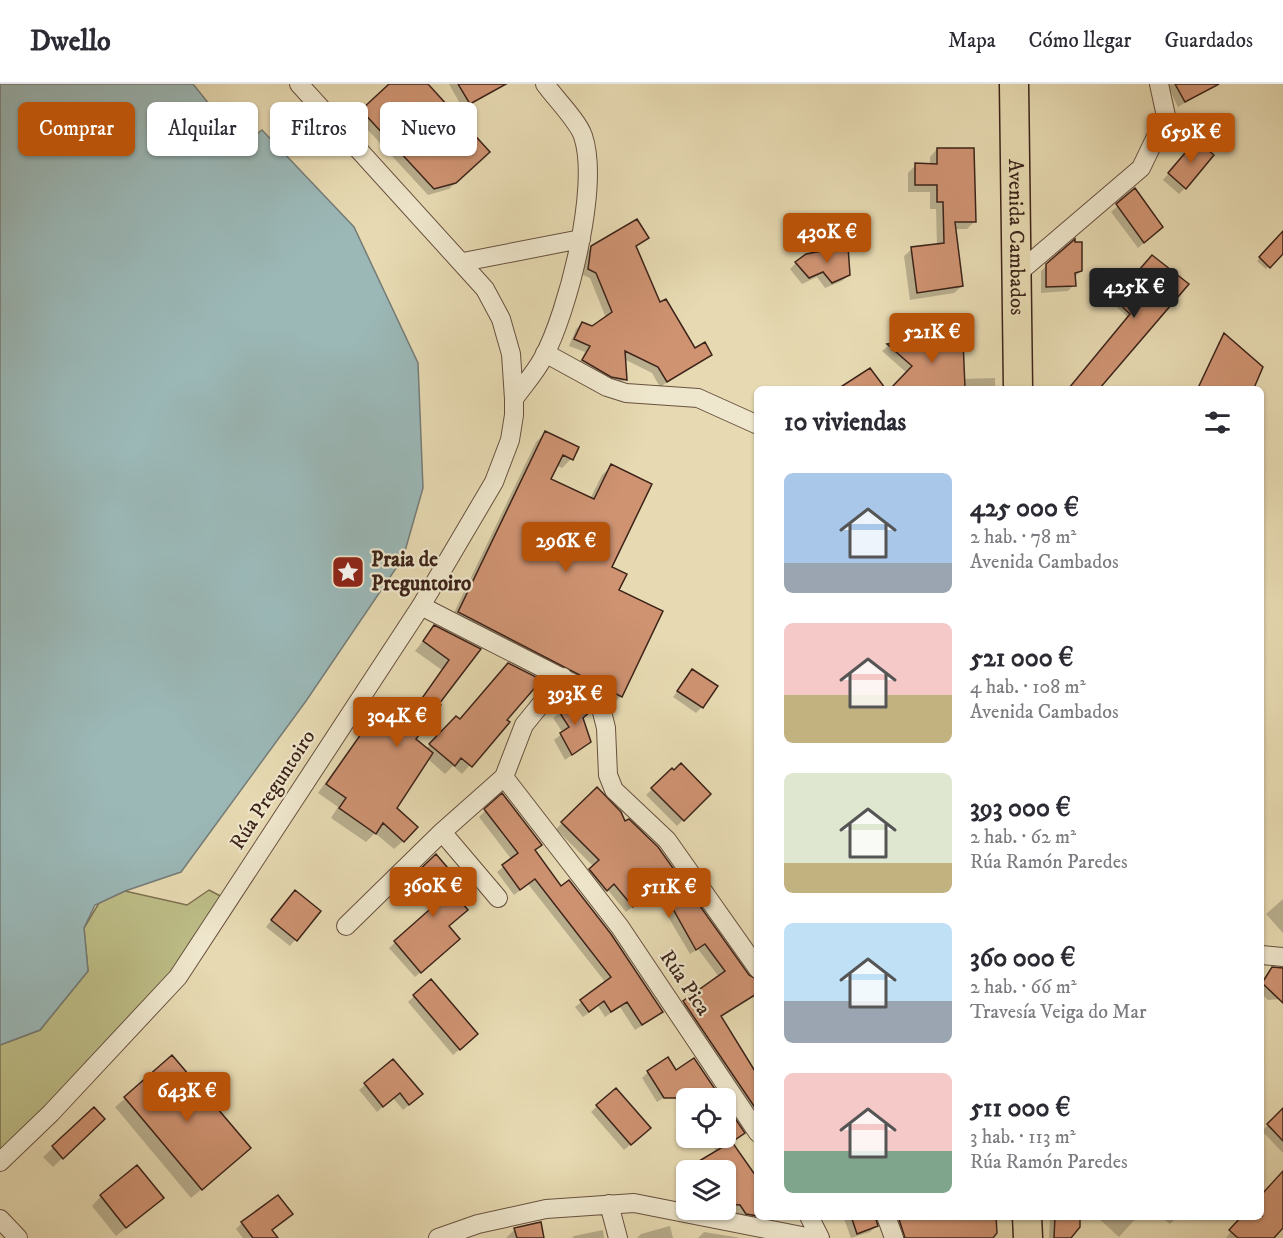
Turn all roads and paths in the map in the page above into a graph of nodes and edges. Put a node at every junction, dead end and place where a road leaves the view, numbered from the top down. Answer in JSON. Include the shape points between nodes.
{"nodes":[{"id":1,"x":299,"y":84,"type":"edge"},
{"id":2,"x":545,"y":84,"type":"edge"},
{"id":3,"x":1014,"y":84,"type":"edge"},
{"id":4,"x":1159,"y":84,"type":"edge"},
{"id":5,"x":581,"y":239,"type":"junction"},
{"id":6,"x":463,"y":262,"type":"junction"},
{"id":7,"x":1017,"y":274,"type":"junction"},
{"id":8,"x":545,"y":353,"type":"junction"},
{"id":9,"x":1018,"y":386,"type":"edge"},
{"id":10,"x":514,"y":399,"type":"junction"},
{"id":11,"x":754,"y":423,"type":"edge"},
{"id":12,"x":421,"y":606,"type":"junction"},
{"id":13,"x":563,"y":677,"type":"junction"},
{"id":14,"x":504,"y":777,"type":"junction"},
{"id":15,"x":442,"y":832,"type":"junction"},
{"id":16,"x":498,"y":898,"type":"dead end"},
{"id":17,"x":346,"y":926,"type":"dead end"},
{"id":18,"x":1264,"y":955,"type":"edge"},
{"id":19,"x":1283,"y":957,"type":"edge"},
{"id":20,"x":754,"y":963,"type":"edge"},
{"id":21,"x":754,"y":1127,"type":"edge"},
{"id":22,"x":0,"y":1162,"type":"edge"},
{"id":23,"x":609,"y":1204,"type":"junction"},
{"id":24,"x":0,"y":1219,"type":"edge"},
{"id":25,"x":811,"y":1220,"type":"edge"},
{"id":26,"x":887,"y":1220,"type":"edge"},
{"id":27,"x":1027,"y":1220,"type":"edge"},
{"id":28,"x":497,"y":1229,"type":"edge"},
{"id":29,"x":18,"y":1238,"type":"edge"},
{"id":30,"x":438,"y":1238,"type":"edge"},
{"id":31,"x":618,"y":1238,"type":"edge"},
{"id":32,"x":812,"y":1238,"type":"edge"},
{"id":33,"x":820,"y":1238,"type":"edge"},
{"id":34,"x":894,"y":1238,"type":"edge"},
{"id":35,"x":1028,"y":1238,"type":"edge"}],
"edges":[{"from":1,"to":6,"type":"street","name":"Rúa Preguntoiro"},
{"from":2,"to":5,"type":"street","name":"Rúa Preguntoiro","via":[[583,135],[589,190]]},
{"from":3,"to":7,"type":"main road","name":"Avenida Cambados"},
{"from":4,"to":7,"type":"street","via":[[1166,116],[1141,168]]},
{"from":5,"to":6,"type":"street"},
{"from":5,"to":8,"type":"street","name":"Rúa Preguntoiro","via":[[564,304]]},
{"from":6,"to":10,"type":"street","name":"Rúa Preguntoiro","via":[[485,289],[501,319],[511,354]]},
{"from":7,"to":9,"type":"main road","name":"Avenida Cambados"},
{"from":8,"to":10,"type":"street","name":"Rúa Preguntoiro"},
{"from":8,"to":11,"type":"street","via":[[607,387],[626,393],[698,398]]},
{"from":10,"to":12,"type":"street","name":"Rúa Preguntoiro","via":[[510,440],[494,482]]},
{"from":12,"to":13,"type":"street"},
{"from":12,"to":22,"type":"street","name":"Rúa Preguntoiro","via":[[178,977]]},
{"from":13,"to":14,"type":"street","via":[[524,725]]},
{"from":13,"to":20,"type":"street","via":[[590,692],[601,708],[608,775],[614,790],[667,840]]},
{"from":14,"to":15,"type":"street"},
{"from":14,"to":21,"type":"street","name":"Rúa Pica","via":[[620,927]]},
{"from":15,"to":16,"type":"street"},
{"from":15,"to":17,"type":"street"},
{"from":18,"to":19,"type":"street"},
{"from":23,"to":28,"type":"street","via":[[546,1209]]},
{"from":23,"to":31,"type":"street"},
{"from":23,"to":32,"type":"street","via":[[634,1203]]},
{"from":24,"to":29,"type":"street"},
{"from":25,"to":33,"type":"street"},
{"from":26,"to":34,"type":"street"},
{"from":27,"to":35,"type":"main road"},
{"from":28,"to":30,"type":"street"}]}
